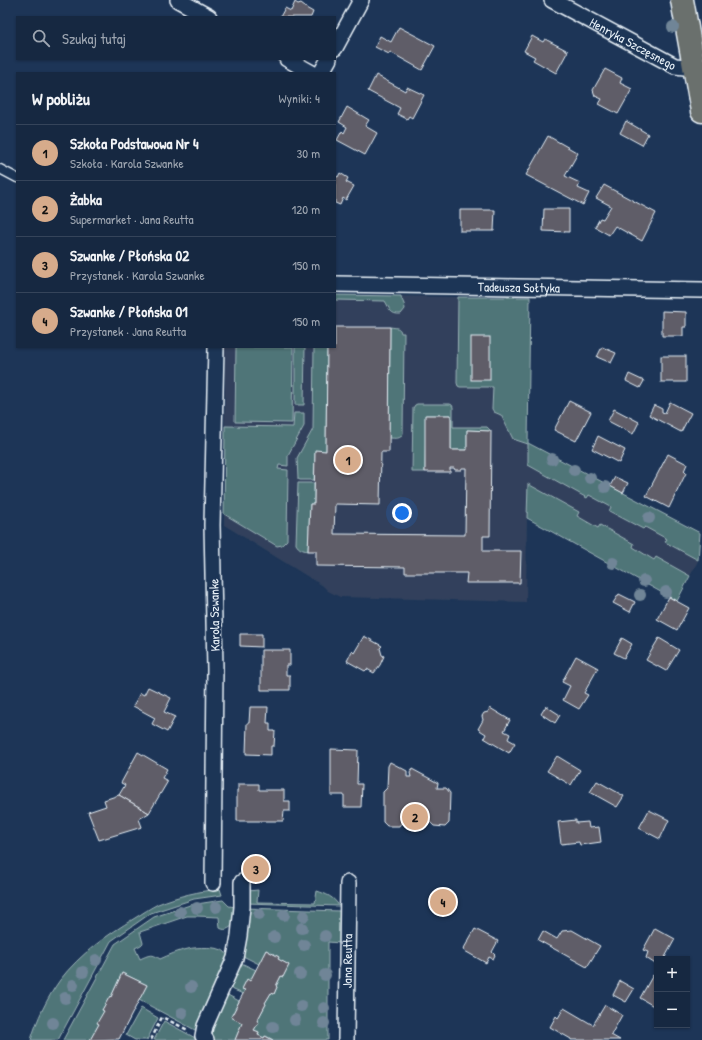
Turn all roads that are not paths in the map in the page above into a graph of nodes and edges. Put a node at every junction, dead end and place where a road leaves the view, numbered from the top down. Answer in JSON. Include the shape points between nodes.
{"nodes":[{"id":1,"x":178,"y":0,"type":"edge"},
{"id":2,"x":361,"y":0,"type":"edge"},
{"id":3,"x":552,"y":0,"type":"edge"},
{"id":4,"x":682,"y":0,"type":"edge"},
{"id":5,"x":208,"y":16,"type":"edge"},
{"id":6,"x":336,"y":46,"type":"edge"},
{"id":7,"x":289,"y":60,"type":"edge"},
{"id":8,"x":328,"y":60,"type":"edge"},
{"id":9,"x":694,"y":68,"type":"junction"},
{"id":10,"x":310,"y":72,"type":"edge"},
{"id":11,"x":322,"y":72,"type":"edge"},
{"id":12,"x":702,"y":110,"type":"edge"},
{"id":13,"x":0,"y":169,"type":"edge"},
{"id":14,"x":16,"y":177,"type":"edge"},
{"id":15,"x":336,"y":284,"type":"edge"},
{"id":16,"x":702,"y":290,"type":"edge"},
{"id":17,"x":216,"y":348,"type":"edge"},
{"id":18,"x":242,"y":882,"type":"dead end"},
{"id":19,"x":213,"y":883,"type":"dead end"},
{"id":20,"x":348,"y":883,"type":"dead end"},
{"id":21,"x":205,"y":1038,"type":"edge"},
{"id":22,"x":346,"y":1040,"type":"edge"}],
"edges":[{"from":1,"to":5,"type":"street"},
{"from":2,"to":6,"type":"street"},
{"from":3,"to":9,"type":"street","name":"Henryka Szczęsnego","via":[[675,66]]},
{"from":4,"to":9,"type":"main road"},
{"from":7,"to":10,"type":"street"},
{"from":8,"to":11,"type":"street"},
{"from":9,"to":12,"type":"main road"},
{"from":13,"to":14,"type":"lane"},
{"from":15,"to":16,"type":"street","name":"Tadeusza Sołtyka"},
{"from":17,"to":19,"type":"street","name":"Karola Szwanke","via":[[212,525],[215,669]]},
{"from":18,"to":21,"type":"street","via":[[242,907],[235,958],[205,1026]]},
{"from":20,"to":22,"type":"street","name":"Jana Reutta"}]}
